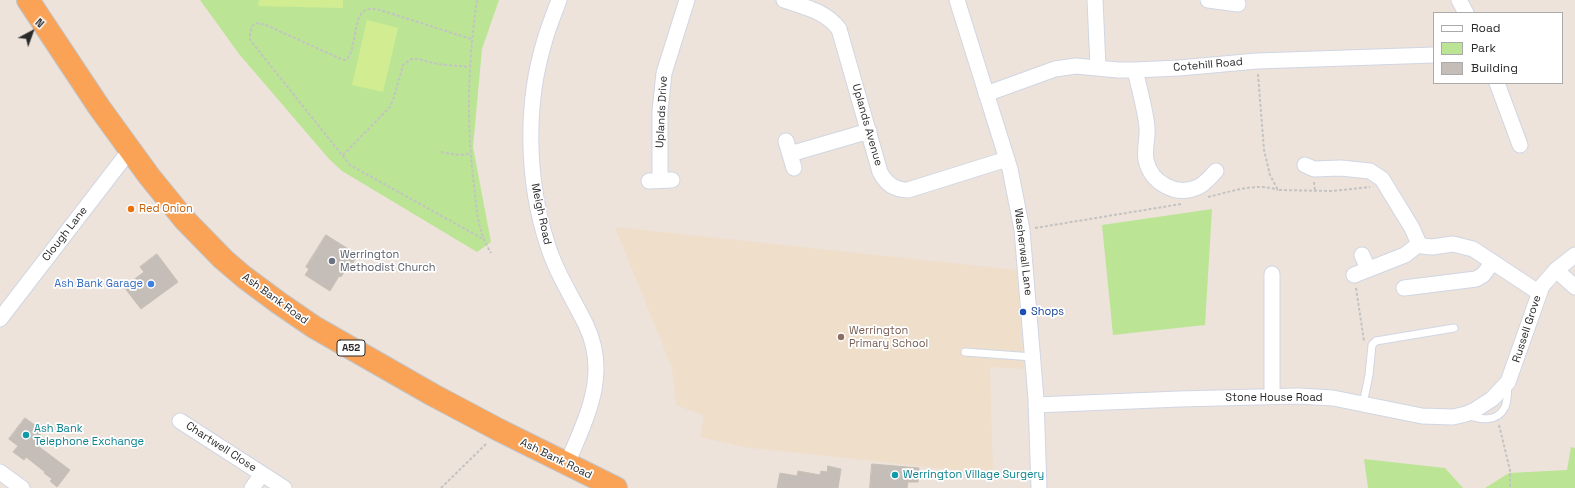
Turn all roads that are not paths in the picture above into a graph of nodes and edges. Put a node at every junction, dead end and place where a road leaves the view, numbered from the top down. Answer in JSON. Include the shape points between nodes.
{"nodes":[{"id":1,"x":28,"y":0,"type":"edge"},
{"id":2,"x":559,"y":0,"type":"edge"},
{"id":3,"x":686,"y":0,"type":"edge"},
{"id":4,"x":784,"y":0,"type":"edge"},
{"id":5,"x":957,"y":0,"type":"edge"},
{"id":6,"x":1095,"y":0,"type":"edge"},
{"id":7,"x":1208,"y":0,"type":"edge"},
{"id":8,"x":1238,"y":4,"type":"dead end"},
{"id":9,"x":1433,"y":55,"type":"edge"},
{"id":10,"x":1098,"y":67,"type":"junction"},
{"id":11,"x":1135,"y":70,"type":"junction"},
{"id":12,"x":1497,"y":84,"type":"edge"},
{"id":13,"x":986,"y":94,"type":"junction"},
{"id":14,"x":869,"y":131,"type":"junction"},
{"id":15,"x":1520,"y":144,"type":"dead end"},
{"id":16,"x":130,"y":150,"type":"junction"},
{"id":17,"x":790,"y":154,"type":"dead end"},
{"id":18,"x":1007,"y":159,"type":"junction"},
{"id":19,"x":1311,"y":169,"type":"dead end"},
{"id":20,"x":660,"y":180,"type":"dead end"},
{"id":21,"x":1212,"y":184,"type":"road end"},
{"id":22,"x":1419,"y":244,"type":"junction"},
{"id":23,"x":1362,"y":255,"type":"dead end"},
{"id":24,"x":1575,"y":255,"type":"edge"},
{"id":25,"x":1494,"y":262,"type":"junction"},
{"id":26,"x":1368,"y":269,"type":"junction"},
{"id":27,"x":1556,"y":270,"type":"junction"},
{"id":28,"x":1272,"y":274,"type":"dead end"},
{"id":29,"x":1354,"y":275,"type":"road end"},
{"id":30,"x":1575,"y":287,"type":"edge"},
{"id":31,"x":1404,"y":288,"type":"dead end"},
{"id":32,"x":1538,"y":292,"type":"junction"},
{"id":33,"x":0,"y":319,"type":"edge"},
{"id":34,"x":1454,"y":328,"type":"dead end"},
{"id":35,"x":965,"y":352,"type":"dead end"},
{"id":36,"x":1033,"y":357,"type":"junction"},
{"id":37,"x":1510,"y":376,"type":"junction"},
{"id":38,"x":1272,"y":396,"type":"junction"},
{"id":39,"x":1363,"y":404,"type":"junction"},
{"id":40,"x":1036,"y":405,"type":"junction"},
{"id":41,"x":1466,"y":414,"type":"junction"},
{"id":42,"x":180,"y":421,"type":"dead end"},
{"id":43,"x":567,"y":464,"type":"junction"},
{"id":44,"x":0,"y":472,"type":"edge"},
{"id":45,"x":262,"y":474,"type":"junction"},
{"id":46,"x":22,"y":488,"type":"edge"},
{"id":47,"x":252,"y":488,"type":"edge"},
{"id":48,"x":284,"y":488,"type":"edge"},
{"id":49,"x":616,"y":488,"type":"edge"},
{"id":50,"x":1039,"y":488,"type":"edge"}],
"edges":[{"from":1,"to":16,"type":"highway","name":"Ash Bank Road","number":"A52"},
{"from":2,"to":43,"type":"street","name":"Meigh Road","via":[[544,43],[534,94],[533,170],[538,208],[547,244],[566,288],[587,326],[595,351],[597,372],[589,412]]},
{"from":3,"to":20,"type":"street","name":"Uplands Drive","via":[[664,73],[660,111]]},
{"from":4,"to":14,"type":"street","name":"Uplands Avenue","via":[[822,14],[839,29]]},
{"from":5,"to":13,"type":"street","name":"Washerwall Lane"},
{"from":6,"to":10,"type":"street"},
{"from":7,"to":8,"type":"street"},
{"from":9,"to":11,"type":"street","name":"Cotehill Road","via":[[1257,61]]},
{"from":10,"to":11,"type":"street","name":"Cotehill Road"},
{"from":10,"to":13,"type":"street","name":"Cotehill Road","via":[[1076,66],[1055,69]]},
{"from":11,"to":21,"type":"street","via":[[1147,126],[1146,158],[1151,173],[1160,183],[1180,190]]},
{"from":12,"to":15,"type":"street"},
{"from":13,"to":18,"type":"street","name":"Washerwall Lane"},
{"from":14,"to":17,"type":"street"},
{"from":14,"to":18,"type":"street","name":"Uplands Avenue","via":[[883,177],[890,185],[902,190],[918,188]]},
{"from":16,"to":33,"type":"street","name":"Clough Lane"},
{"from":16,"to":43,"type":"highway","name":"Ash Bank Road","number":"A52","via":[[184,219],[223,259],[279,303],[314,327],[433,396]]},
{"from":18,"to":36,"type":"street","name":"Washerwall Lane","via":[[1022,230]]},
{"from":19,"to":22,"type":"street","via":[[1341,168],[1376,174],[1412,228]]},
{"from":22,"to":25,"type":"street","via":[[1432,247],[1448,244],[1464,246]]},
{"from":22,"to":26,"type":"street","via":[[1405,255]]},
{"from":23,"to":26,"type":"street"},
{"from":24,"to":27,"type":"street","name":"Russell Grove"},
{"from":25,"to":31,"type":"street","via":[[1476,279]]},
{"from":25,"to":32,"type":"street"},
{"from":26,"to":29,"type":"street"},
{"from":27,"to":30,"type":"street"},
{"from":27,"to":32,"type":"street","name":"Russell Grove"},
{"from":28,"to":38,"type":"street"},
{"from":32,"to":37,"type":"street","name":"Russell Grove"},
{"from":34,"to":39,"type":"lane","via":[[1376,341],[1372,345]]},
{"from":35,"to":36,"type":"lane"},
{"from":36,"to":40,"type":"street","name":"Washerwall Lane"},
{"from":37,"to":41,"type":"street","name":"Stone House Road","via":[[1492,399]]},
{"from":37,"to":41,"type":"lane","via":[[1505,408],[1497,416],[1486,420]]},
{"from":38,"to":39,"type":"street","name":"Stone House Road","via":[[1333,398]]},
{"from":38,"to":40,"type":"street","name":"Stone House Road"},
{"from":39,"to":41,"type":"street","name":"Stone House Road","via":[[1422,416],[1453,417]]},
{"from":40,"to":50,"type":"street","name":"Washerwall Lane"},
{"from":42,"to":45,"type":"street","name":"Chartwell Close"},
{"from":43,"to":49,"type":"highway","name":"Ash Bank Road","number":"A52"},
{"from":44,"to":46,"type":"street"},
{"from":45,"to":47,"type":"street","name":"Chartwell Close"},
{"from":45,"to":48,"type":"street","name":"Chartwell Close"}]}
